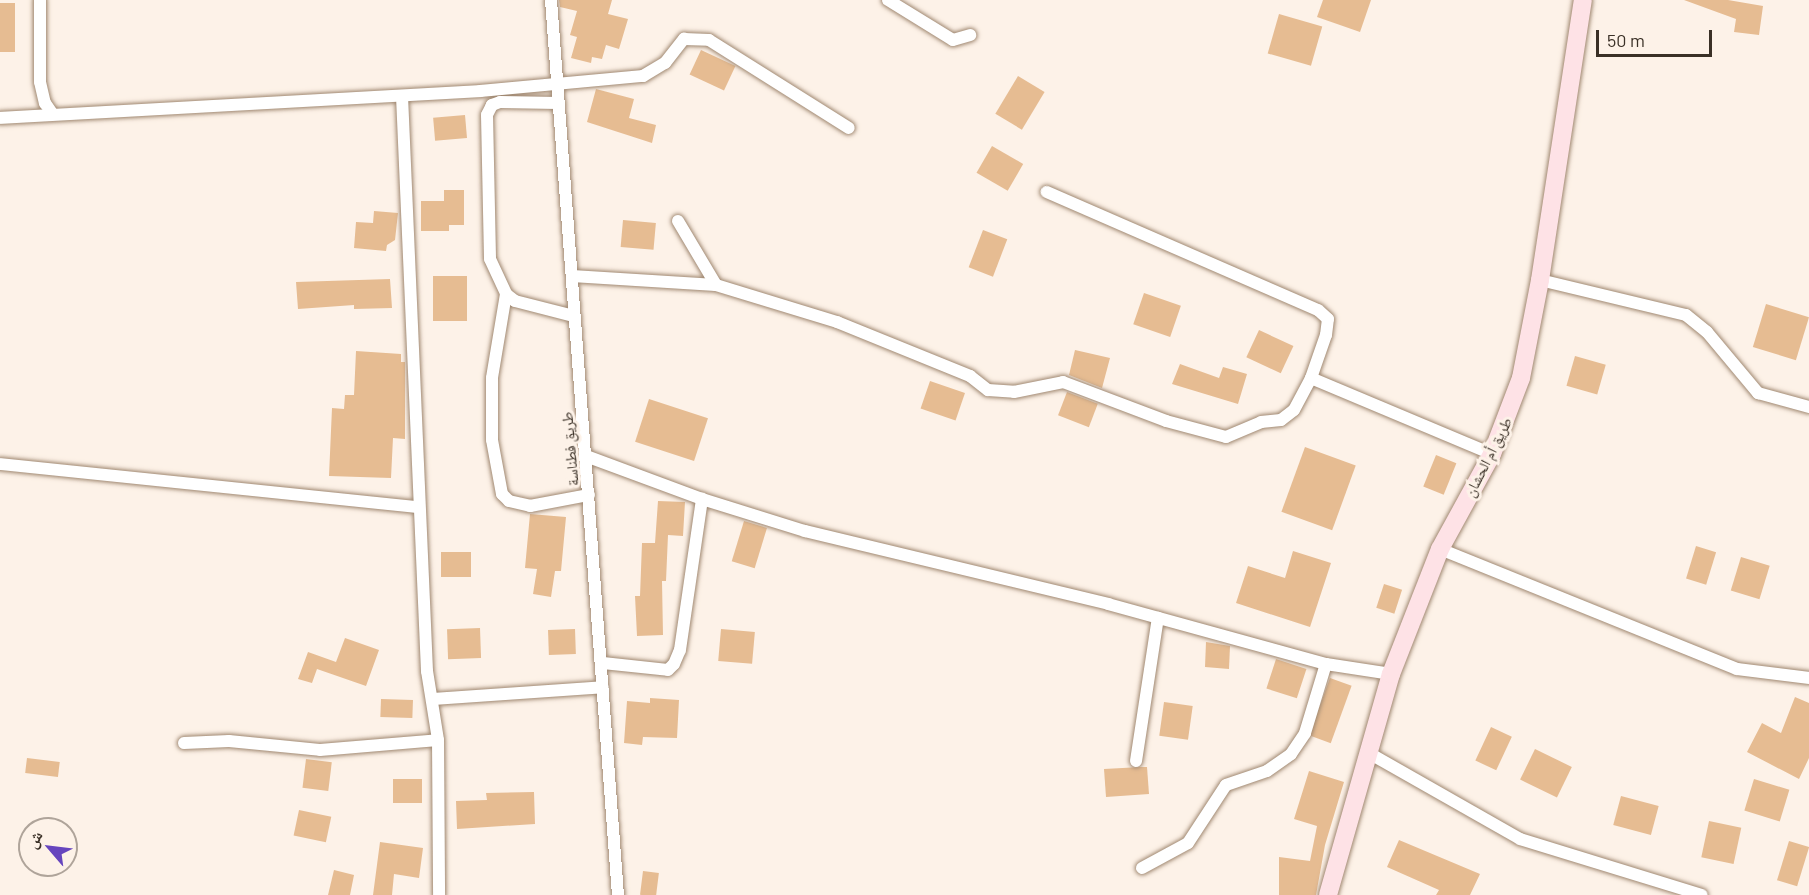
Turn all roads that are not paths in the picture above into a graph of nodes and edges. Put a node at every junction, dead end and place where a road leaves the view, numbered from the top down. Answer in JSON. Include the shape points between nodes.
{"nodes":[{"id":1,"x":40,"y":0,"type":"edge"},
{"id":2,"x":551,"y":0,"type":"edge"},
{"id":3,"x":888,"y":0,"type":"edge"},
{"id":4,"x":1583,"y":0,"type":"edge"},
{"id":5,"x":970,"y":35,"type":"dead end"},
{"id":6,"x":558,"y":84,"type":"junction"},
{"id":7,"x":402,"y":96,"type":"junction"},
{"id":8,"x":558,"y":103,"type":"junction"},
{"id":9,"x":52,"y":113,"type":"junction"},
{"id":10,"x":0,"y":118,"type":"edge"},
{"id":11,"x":849,"y":128,"type":"dead end"},
{"id":12,"x":1047,"y":192,"type":"dead end"},
{"id":13,"x":678,"y":221,"type":"dead end"},
{"id":14,"x":572,"y":276,"type":"junction"},
{"id":15,"x":1540,"y":280,"type":"junction"},
{"id":16,"x":716,"y":285,"type":"junction"},
{"id":17,"x":506,"y":294,"type":"junction"},
{"id":18,"x":574,"y":316,"type":"junction"},
{"id":19,"x":1311,"y":378,"type":"junction"},
{"id":20,"x":1809,"y":407,"type":"edge"},
{"id":21,"x":1492,"y":454,"type":"junction"},
{"id":22,"x":586,"y":456,"type":"junction"},
{"id":23,"x":0,"y":464,"type":"edge"},
{"id":24,"x":589,"y":495,"type":"junction"},
{"id":25,"x":702,"y":500,"type":"junction"},
{"id":26,"x":419,"y":507,"type":"junction"},
{"id":27,"x":1440,"y":549,"type":"junction"},
{"id":28,"x":1158,"y":618,"type":"junction"},
{"id":29,"x":603,"y":663,"type":"junction"},
{"id":30,"x":1326,"y":664,"type":"junction"},
{"id":31,"x":1391,"y":674,"type":"junction"},
{"id":32,"x":1809,"y":678,"type":"edge"},
{"id":33,"x":603,"y":687,"type":"junction"},
{"id":34,"x":433,"y":699,"type":"junction"},
{"id":35,"x":438,"y":740,"type":"junction"},
{"id":36,"x":184,"y":743,"type":"dead end"},
{"id":37,"x":1367,"y":752,"type":"junction"},
{"id":38,"x":1136,"y":761,"type":"dead end"},
{"id":39,"x":1142,"y":868,"type":"dead end"},
{"id":40,"x":439,"y":895,"type":"edge"},
{"id":41,"x":618,"y":895,"type":"edge"},
{"id":42,"x":1328,"y":895,"type":"edge"},
{"id":43,"x":1702,"y":895,"type":"edge"}],
"edges":[{"from":1,"to":9,"type":"street","via":[[40,82]]},
{"from":2,"to":6,"type":"street","name":"طريق فطناسة"},
{"from":3,"to":5,"type":"street","via":[[953,39]]},
{"from":4,"to":15,"type":"street","name":"طريق أم الحشان"},
{"from":6,"to":7,"type":"street"},
{"from":6,"to":8,"type":"street","name":"طريق فطناسة"},
{"from":6,"to":11,"type":"street","via":[[643,76],[665,63],[684,39],[709,40]]},
{"from":7,"to":9,"type":"street","via":[[67,116]]},
{"from":7,"to":26,"type":"street"},
{"from":8,"to":14,"type":"street","name":"طريق فطناسة"},
{"from":8,"to":17,"type":"street","via":[[500,102],[492,105],[487,115],[490,259]]},
{"from":9,"to":10,"type":"street"},
{"from":12,"to":19,"type":"street","via":[[1318,310],[1328,319]]},
{"from":13,"to":16,"type":"street"},
{"from":14,"to":16,"type":"street"},
{"from":14,"to":18,"type":"street","name":"طريق فطناسة"},
{"from":15,"to":20,"type":"street","via":[[1686,315],[1707,332],[1758,393]]},
{"from":15,"to":21,"type":"street","name":"طريق أم الحشان","via":[[1521,378]]},
{"from":16,"to":19,"type":"street","via":[[837,322],[970,376],[988,390],[1014,392],[1063,382],[1166,421],[1226,437],[1261,422],[1281,420],[1294,410]]},
{"from":17,"to":18,"type":"street","via":[[515,301]]},
{"from":17,"to":24,"type":"street","via":[[492,378],[492,440],[502,494],[509,501],[530,506]]},
{"from":18,"to":22,"type":"street","name":"طريق فطناسة"},
{"from":19,"to":21,"type":"street"},
{"from":21,"to":27,"type":"street","name":"طريق أم الحشان"},
{"from":22,"to":24,"type":"street","name":"طريق فطناسة"},
{"from":22,"to":25,"type":"street"},
{"from":23,"to":26,"type":"street"},
{"from":24,"to":29,"type":"street","name":"طريق فطناسة"},
{"from":25,"to":28,"type":"street","via":[[806,531]]},
{"from":25,"to":29,"type":"street","via":[[680,650],[674,664],[668,670]]},
{"from":26,"to":34,"type":"street","via":[[427,671]]},
{"from":27,"to":31,"type":"street","name":"طريق أم الحشان"},
{"from":27,"to":32,"type":"street","via":[[1737,669]]},
{"from":28,"to":30,"type":"street"},
{"from":28,"to":38,"type":"street"},
{"from":29,"to":33,"type":"street","name":"طريق فطناسة"},
{"from":30,"to":31,"type":"street"},
{"from":30,"to":39,"type":"street","via":[[1305,733],[1291,754],[1267,771],[1226,785],[1188,843]]},
{"from":31,"to":37,"type":"street","name":"طريق أم الحشان"},
{"from":33,"to":34,"type":"street"},
{"from":33,"to":41,"type":"street","name":"طريق فطناسة"},
{"from":34,"to":35,"type":"street"},
{"from":35,"to":36,"type":"street","via":[[320,750],[229,741]]},
{"from":35,"to":40,"type":"street"},
{"from":37,"to":42,"type":"street","name":"طريق أم الحشان"},
{"from":37,"to":43,"type":"street","via":[[1520,838]]}]}
